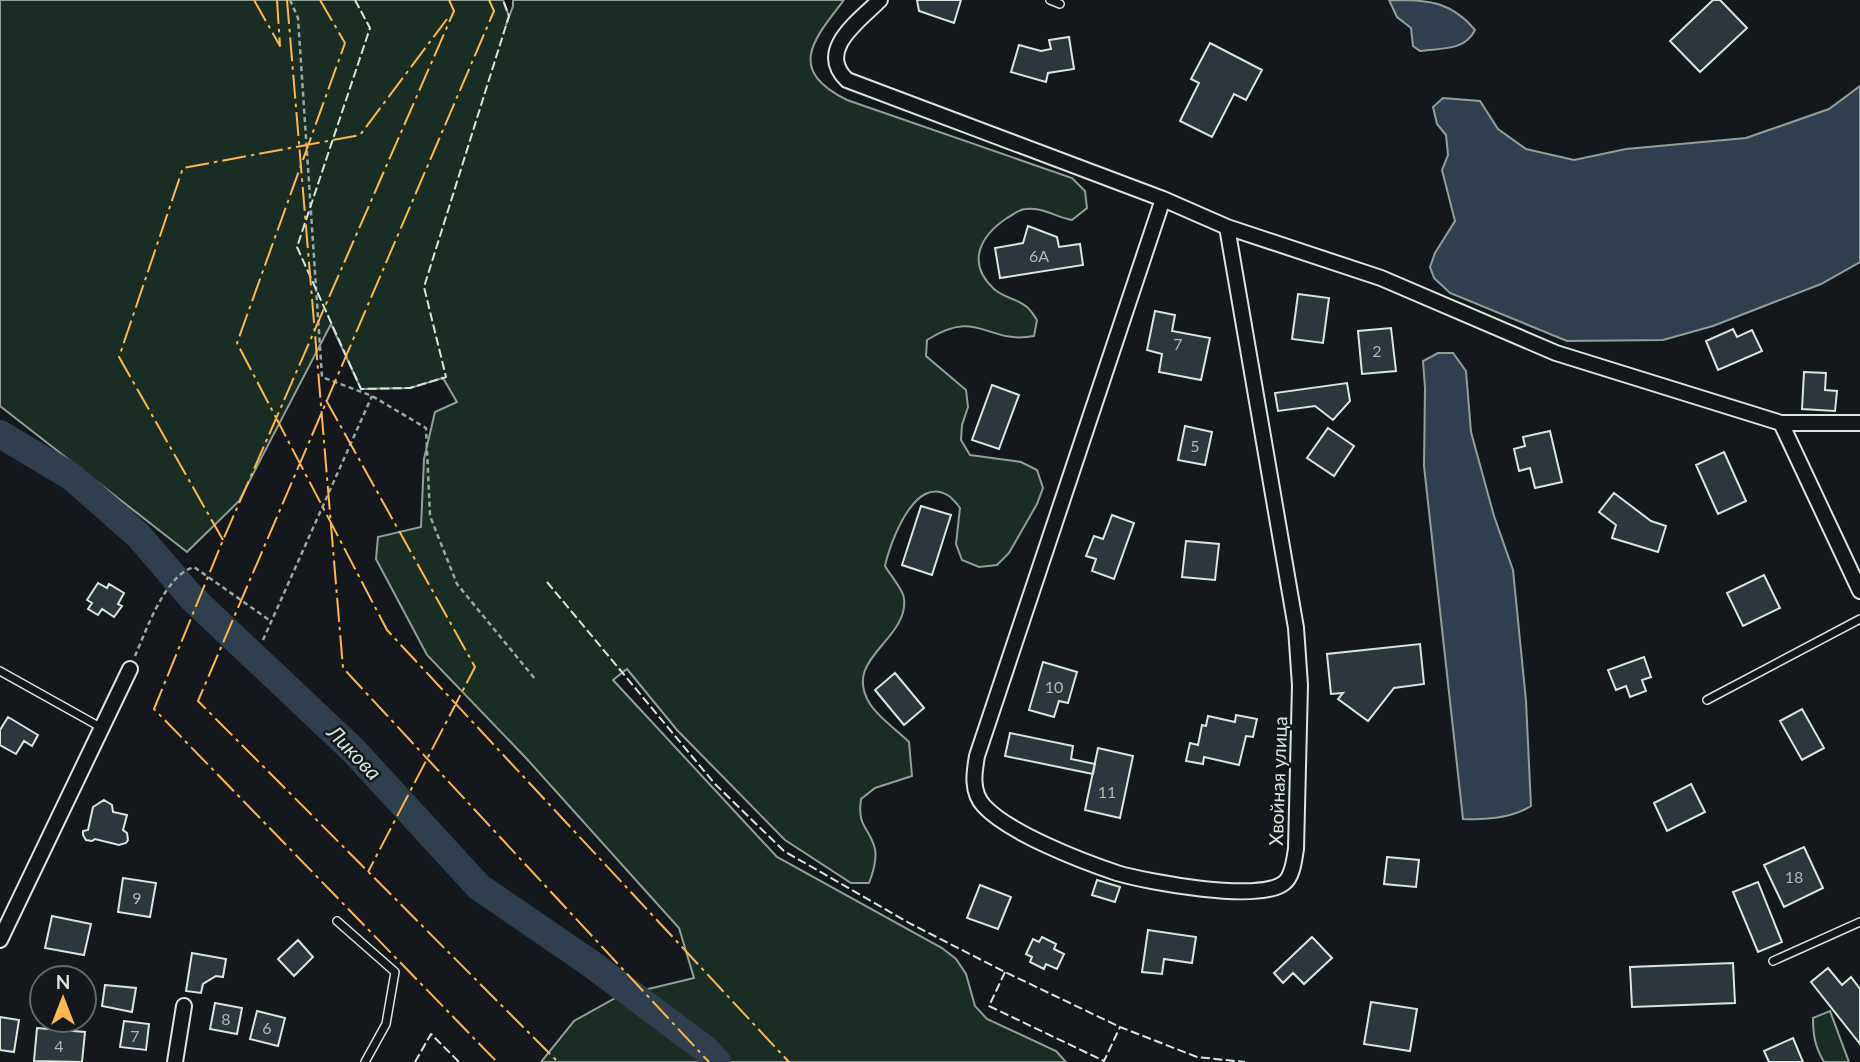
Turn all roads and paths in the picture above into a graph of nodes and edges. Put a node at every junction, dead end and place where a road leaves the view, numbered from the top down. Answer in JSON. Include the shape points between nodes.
{"nodes":[{"id":1,"x":290,"y":0,"type":"edge"},
{"id":2,"x":880,"y":0,"type":"edge"},
{"id":3,"x":1050,"y":0,"type":"edge"},
{"id":4,"x":1060,"y":4,"type":"dead end"},
{"id":5,"x":1163,"y":199,"type":"junction"},
{"id":6,"x":1227,"y":227,"type":"junction"},
{"id":7,"x":372,"y":396,"type":"junction"},
{"id":8,"x":1781,"y":423,"type":"junction"},
{"id":9,"x":1860,"y":423,"type":"edge"},
{"id":10,"x":1860,"y":591,"type":"edge"},
{"id":11,"x":1860,"y":620,"type":"edge"},
{"id":12,"x":272,"y":622,"type":"junction"},
{"id":13,"x":263,"y":640,"type":"dead end"},
{"id":14,"x":130,"y":669,"type":"joint"},
{"id":15,"x":0,"y":671,"type":"edge"},
{"id":16,"x":535,"y":679,"type":"dead end"},
{"id":17,"x":1707,"y":700,"type":"dead end"},
{"id":18,"x":102,"y":728,"type":"junction"},
{"id":19,"x":337,"y":921,"type":"dead end"},
{"id":20,"x":4,"y":922,"type":"edge"},
{"id":21,"x":1860,"y":922,"type":"edge"},
{"id":22,"x":0,"y":940,"type":"edge"},
{"id":23,"x":1773,"y":961,"type":"dead end"},
{"id":24,"x":184,"y":1006,"type":"dead end"},
{"id":25,"x":175,"y":1062,"type":"edge"},
{"id":26,"x":365,"y":1062,"type":"edge"}],
"edges":[{"from":1,"to":7,"type":"path","via":[[298,18],[322,377]]},
{"from":2,"to":5,"type":"street","via":[[836,50],[839,72],[847,80]]},
{"from":3,"to":4,"type":"lane"},
{"from":5,"to":6,"type":"street"},
{"from":5,"to":6,"type":"street","name":"Хвойная улица","via":[[978,756],[976,791],[983,805],[1003,822],[1118,873],[1257,892],[1283,884],[1294,862],[1300,684],[1296,628]]},
{"from":6,"to":8,"type":"street","via":[[1381,278],[1556,353]]},
{"from":7,"to":12,"type":"path"},
{"from":7,"to":16,"type":"path","via":[[426,428],[430,516],[457,584]]},
{"from":8,"to":9,"type":"street"},
{"from":8,"to":10,"type":"street"},
{"from":11,"to":17,"type":"lane"},
{"from":12,"to":13,"type":"path"},
{"from":12,"to":14,"type":"path","via":[[194,567],[186,569],[161,596]]},
{"from":14,"to":18,"type":"street"},
{"from":15,"to":18,"type":"lane"},
{"from":18,"to":20,"type":"street"},
{"from":19,"to":26,"type":"lane","via":[[395,972],[386,1024]]},
{"from":20,"to":22,"type":"street"},
{"from":21,"to":23,"type":"lane"},
{"from":24,"to":25,"type":"street"}]}
